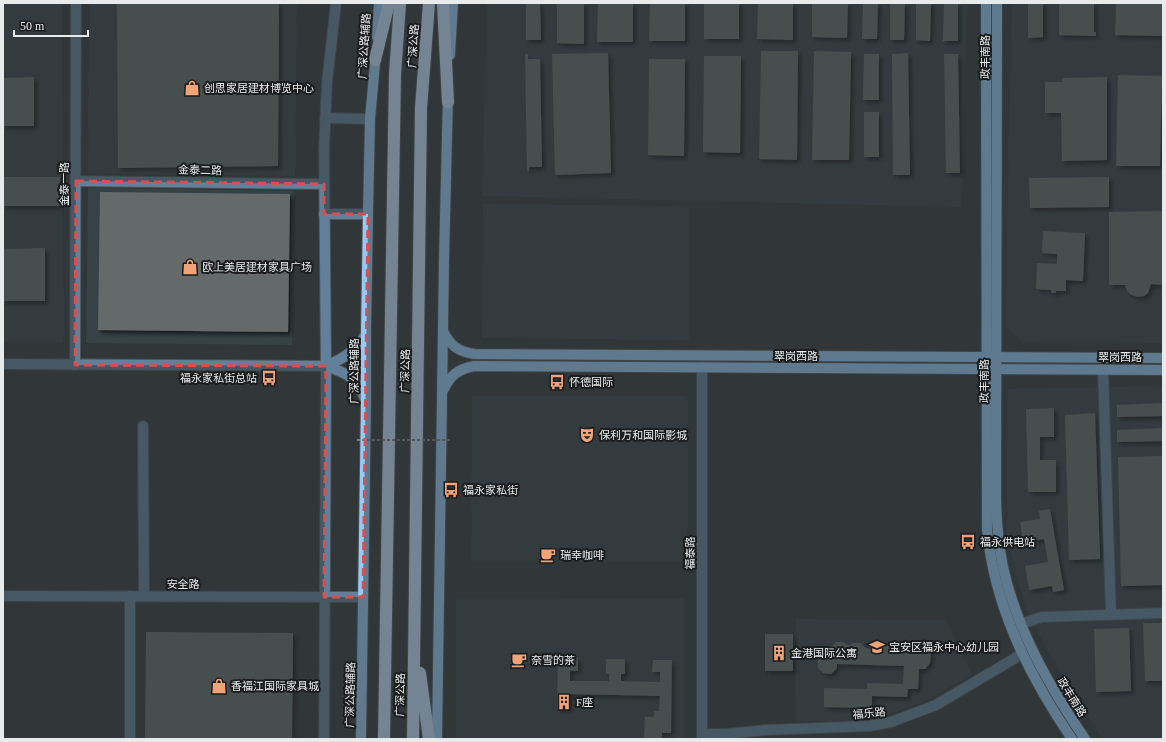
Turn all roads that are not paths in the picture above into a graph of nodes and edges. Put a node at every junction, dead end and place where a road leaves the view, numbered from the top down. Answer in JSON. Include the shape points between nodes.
{"nodes":[{"id":1,"x":76,"y":3,"type":"edge"},
{"id":2,"x":336,"y":3,"type":"edge"},
{"id":3,"x":379,"y":3,"type":"edge"},
{"id":4,"x":389,"y":3,"type":"edge"},
{"id":5,"x":400,"y":3,"type":"edge"},
{"id":6,"x":429,"y":3,"type":"edge"},
{"id":7,"x":443,"y":3,"type":"edge"},
{"id":8,"x":453,"y":3,"type":"edge"},
{"id":9,"x":986,"y":3,"type":"edge"},
{"id":10,"x":997,"y":3,"type":"edge"},
{"id":11,"x":375,"y":60,"type":"junction"},
{"id":12,"x":448,"y":102,"type":"junction"},
{"id":13,"x":325,"y":118,"type":"junction"},
{"id":14,"x":370,"y":119,"type":"junction"},
{"id":15,"x":76,"y":181,"type":"junction"},
{"id":16,"x":324,"y":184,"type":"junction"},
{"id":17,"x":324,"y":214,"type":"junction"},
{"id":18,"x":368,"y":214,"type":"junction"},
{"id":19,"x":443,"y":331,"type":"junction"},
{"id":20,"x":366,"y":334,"type":"junction"},
{"id":21,"x":501,"y":354,"type":"junction"},
{"id":22,"x":991,"y":357,"type":"junction"},
{"id":23,"x":1163,"y":358,"type":"edge"},
{"id":24,"x":3,"y":364,"type":"edge"},
{"id":25,"x":75,"y":365,"type":"junction"},
{"id":26,"x":326,"y":366,"type":"junction"},
{"id":27,"x":501,"y":366,"type":"junction"},
{"id":28,"x":702,"y":367,"type":"junction"},
{"id":29,"x":991,"y":369,"type":"junction"},
{"id":30,"x":1103,"y":369,"type":"junction"},
{"id":31,"x":1163,"y":370,"type":"edge"},
{"id":32,"x":442,"y":393,"type":"junction"},
{"id":33,"x":366,"y":402,"type":"junction"},
{"id":34,"x":143,"y":426,"type":"dead end"},
{"id":35,"x":3,"y":596,"type":"edge"},
{"id":36,"x":130,"y":596,"type":"junction"},
{"id":37,"x":144,"y":596,"type":"junction"},
{"id":38,"x":324,"y":596,"type":"junction"},
{"id":39,"x":363,"y":597,"type":"junction"},
{"id":40,"x":1163,"y":613,"type":"edge"},
{"id":41,"x":1111,"y":615,"type":"junction"},
{"id":42,"x":1021,"y":624,"type":"junction"},
{"id":43,"x":414,"y":633,"type":"junction"},
{"id":44,"x":1022,"y":654,"type":"junction"},
{"id":45,"x":702,"y":736,"type":"edge"},
{"id":46,"x":726,"y":737,"type":"edge"},
{"id":47,"x":130,"y":739,"type":"edge"},
{"id":48,"x":324,"y":739,"type":"edge"},
{"id":49,"x":361,"y":739,"type":"edge"},
{"id":50,"x":384,"y":739,"type":"edge"},
{"id":51,"x":413,"y":739,"type":"edge"},
{"id":52,"x":429,"y":739,"type":"edge"},
{"id":53,"x":437,"y":739,"type":"edge"},
{"id":54,"x":1072,"y":739,"type":"edge"},
{"id":55,"x":1085,"y":739,"type":"edge"}],
"edges":[{"from":1,"to":15,"type":"street","name":"金泰一路"},
{"from":2,"to":13,"type":"street"},
{"from":3,"to":11,"type":"main road","name":"广深公路辅路"},
{"from":4,"to":11,"type":"highway"},
{"from":5,"to":50,"type":"highway","name":"广深公路","via":[[395,90]]},
{"from":6,"to":43,"type":"highway","name":"广深公路","via":[[421,116]]},
{"from":7,"to":12,"type":"highway"},
{"from":8,"to":12,"type":"main road"},
{"from":9,"to":22,"type":"main road","name":"政丰南路"},
{"from":10,"to":22,"type":"main road","name":"政丰南路"},
{"from":11,"to":14,"type":"main road","name":"广深公路辅路"},
{"from":12,"to":19,"type":"main road"},
{"from":13,"to":14,"type":"street"},
{"from":13,"to":16,"type":"street"},
{"from":14,"to":18,"type":"main road","name":"广深公路辅路"},
{"from":15,"to":16,"type":"street","name":"金泰二路"},
{"from":15,"to":25,"type":"street","name":"金泰一路"},
{"from":16,"to":17,"type":"street"},
{"from":17,"to":18,"type":"street"},
{"from":17,"to":26,"type":"street"},
{"from":18,"to":20,"type":"main road","name":"广深公路辅路"},
{"from":19,"to":21,"type":"main road","name":"翠岗西路","via":[[455,348],[465,352]]},
{"from":19,"to":32,"type":"main road"},
{"from":20,"to":26,"type":"street","via":[[361,344],[353,351]]},
{"from":20,"to":33,"type":"main road","name":"广深公路辅路"},
{"from":21,"to":22,"type":"main road","name":"翠岗西路"},
{"from":21,"to":27,"type":"main road"},
{"from":22,"to":23,"type":"main road","name":"翠岗西路"},
{"from":22,"to":29,"type":"main road","name":"政丰南路"},
{"from":24,"to":25,"type":"street"},
{"from":25,"to":26,"type":"street"},
{"from":26,"to":33,"type":"street","via":[[342,371],[354,379]]},
{"from":26,"to":38,"type":"street"},
{"from":27,"to":28,"type":"main road","name":"翠岗西路"},
{"from":27,"to":32,"type":"main road","name":"翠岗西路","via":[[463,368],[450,378]]},
{"from":28,"to":29,"type":"main road","name":"翠岗西路"},
{"from":28,"to":45,"type":"street","name":"福泰路"},
{"from":29,"to":30,"type":"main road","name":"翠岗西路"},
{"from":29,"to":42,"type":"main road","name":"政丰南路","via":[[998,539],[1003,567]]},
{"from":29,"to":44,"type":"main road","name":"政丰南路","via":[[986,529],[1001,601]]},
{"from":30,"to":31,"type":"main road","name":"翠岗西路"},
{"from":30,"to":41,"type":"street"},
{"from":32,"to":53,"type":"main road"},
{"from":33,"to":39,"type":"main road","name":"广深公路辅路"},
{"from":34,"to":37,"type":"street"},
{"from":35,"to":36,"type":"street","name":"安全路"},
{"from":36,"to":37,"type":"street","name":"安全路"},
{"from":36,"to":47,"type":"street"},
{"from":37,"to":38,"type":"street","name":"安全路"},
{"from":38,"to":39,"type":"street","name":"安全路"},
{"from":38,"to":48,"type":"street"},
{"from":39,"to":49,"type":"main road","name":"广深公路辅路"},
{"from":40,"to":41,"type":"street"},
{"from":41,"to":42,"type":"street","via":[[1042,617]]},
{"from":42,"to":55,"type":"main road","name":"政丰南路","via":[[1055,693]]},
{"from":43,"to":51,"type":"highway","name":"广深公路"},
{"from":43,"to":52,"type":"highway"},
{"from":44,"to":46,"type":"street","name":"福乐路","via":[[936,704],[891,722],[870,726],[766,730]]},
{"from":44,"to":54,"type":"main road","name":"政丰南路","via":[[1045,698]]},
{"from":45,"to":46,"type":"street","name":"福乐路"}]}
